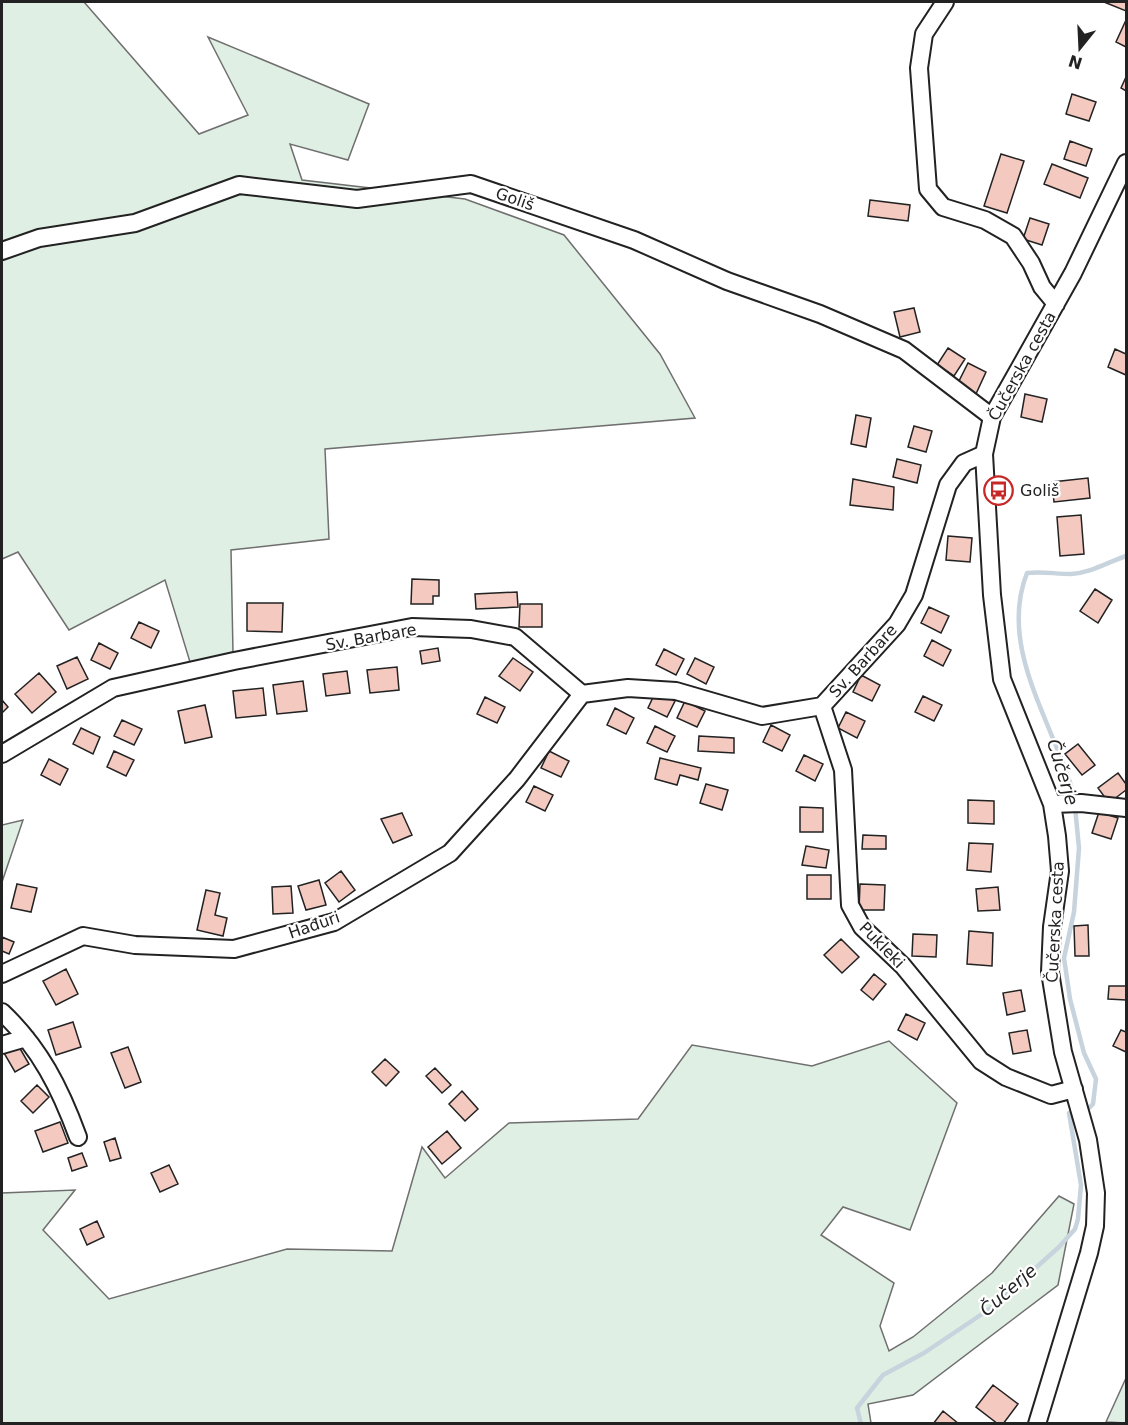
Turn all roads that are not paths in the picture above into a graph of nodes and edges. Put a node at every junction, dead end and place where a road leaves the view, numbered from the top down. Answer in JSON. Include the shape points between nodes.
{"nodes":[{"id":1,"x":945,"y":2,"type":"edge"},
{"id":2,"x":1126,"y":163,"type":"edge"},
{"id":3,"x":2,"y":251,"type":"edge"},
{"id":4,"x":1056,"y":304,"type":"junction"},
{"id":5,"x":992,"y":417,"type":"junction"},
{"id":6,"x":984,"y":454,"type":"junction"},
{"id":7,"x":582,"y":694,"type":"junction"},
{"id":8,"x":822,"y":706,"type":"junction"},
{"id":9,"x":2,"y":754,"type":"edge"},
{"id":10,"x":1066,"y":804,"type":"junction"},
{"id":11,"x":1126,"y":808,"type":"edge"},
{"id":12,"x":2,"y":974,"type":"edge"},
{"id":13,"x":2,"y":1012,"type":"edge"},
{"id":14,"x":26,"y":1038,"type":"junction"},
{"id":15,"x":2,"y":1045,"type":"edge"},
{"id":16,"x":1074,"y":1089,"type":"junction"},
{"id":17,"x":78,"y":1137,"type":"dead end"},
{"id":18,"x":1037,"y":1424,"type":"edge"}],
"edges":[{"from":1,"to":4,"type":"street","via":[[924,34],[919,68],[928,189],[943,207],[985,220],[1013,236]]},
{"from":2,"to":4,"type":"street","name":"Čučerska cesta"},
{"from":3,"to":5,"type":"street","name":"Goliš","via":[[39,238],[135,223],[239,185],[357,199],[471,184],[634,240],[904,350]]},
{"from":4,"to":5,"type":"street","name":"Čučerska cesta"},
{"from":5,"to":6,"type":"street","name":"Čučerska cesta"},
{"from":6,"to":8,"type":"street","name":"Sv. Barbare","via":[[964,463],[948,485],[914,595],[897,624]]},
{"from":6,"to":10,"type":"street","name":"Čučerska cesta","via":[[992,595],[1002,679]]},
{"from":7,"to":8,"type":"street","name":"Sv. Barbare","via":[[628,688],[676,691],[762,716]]},
{"from":7,"to":9,"type":"street","name":"Sv. Barbare","via":[[515,637],[471,629],[412,627],[113,688]]},
{"from":7,"to":12,"type":"street","name":"Hađuri","via":[[517,779],[450,853],[334,922],[234,949],[135,945],[83,936]]},
{"from":8,"to":16,"type":"street","name":"Pukleki","via":[[843,770],[850,905],[862,927],[903,966],[981,1061],[1006,1077],[1051,1095]]},
{"from":10,"to":11,"type":"street"},
{"from":10,"to":16,"type":"street","name":"Čučerska cesta","via":[[1050,972],[1063,1052]]},
{"from":13,"to":14,"type":"street"},
{"from":14,"to":15,"type":"street"},
{"from":14,"to":17,"type":"street","via":[[60,1089]]},
{"from":16,"to":18,"type":"street","name":"Čučerska cesta","via":[[1088,1140],[1096,1193],[1095,1226]]}]}
